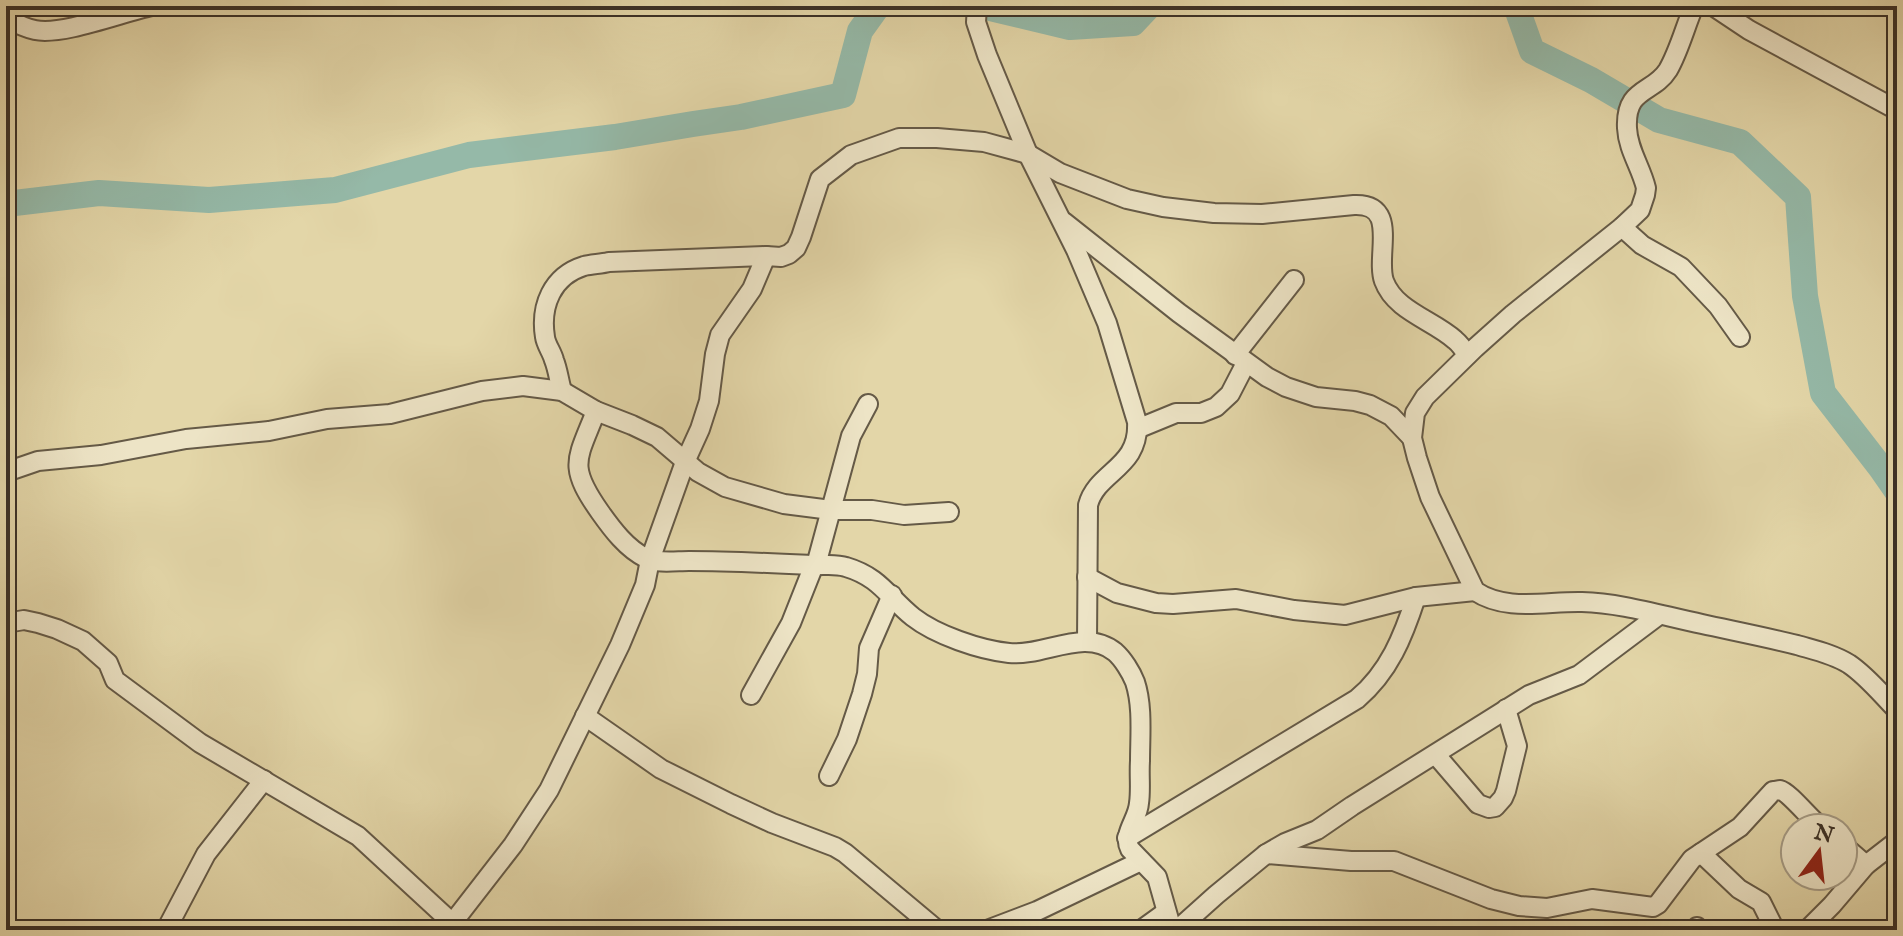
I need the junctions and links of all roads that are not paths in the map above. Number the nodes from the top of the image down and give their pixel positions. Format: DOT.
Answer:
graph roads {
  1 [pos="152,6"];
  2 [pos="977,6"];
  3 [pos="1694,6"];
  4 [pos="1713,6"];
  5 [pos="6,18"];
  6 [pos="1897,110"];
  7 [pos="1028,154"];
  8 [pos="1062,220"];
  9 [pos="1622,227"];
  10 [pos="766,256"];
  11 [pos="1294,280"];
  12 [pos="1740,337"];
  13 [pos="1467,355"];
  14 [pos="1241,359"];
  15 [pos="562,391"];
  16 [pos="1425,397"];
  17 [pos="868,404"];
  18 [pos="596,411"];
  19 [pos="1391,416"];
  20 [pos="1137,429"];
  21 [pos="1412,438"];
  22 [pos="685,462"];
  23 [pos="6,472"];
  24 [pos="831,510"];
  25 [pos="949,512"];
  26 [pos="650,560"];
  27 [pos="815,565"];
  28 [pos="1087,577"];
  29 [pos="1475,591"];
  30 [pos="892,595"];
  31 [pos="1416,597"];
  32 [pos="1659,615"];
  33 [pos="6,623"];
  34 [pos="1087,642"];
  35 [pos="751,695"];
  36 [pos="1506,709"];
  37 [pos="1897,710"];
  38 [pos="585,716"];
  39 [pos="1436,755"];
  40 [pos="829,776"];
  41 [pos="264,780"];
  42 [pos="1804,812"];
  43 [pos="1127,838"];
  44 [pos="1897,841"];
  45 [pos="1701,853"];
  46 [pos="1266,854"];
  47 [pos="1859,859"];
  48 [pos="1141,861"];
  49 [pos="1866,865"];
  50 [pos="1172,924"];
  51 [pos="452,928"];
  52 [pos="166,930"];
  53 [pos="937,930"];
  54 [pos="987,930"];
  55 [pos="1141,930"];
  56 [pos="1775,930"];
  57 [pos="1807,930"];
  1 -- 5 [label="street"];
  2 -- 7 [label="street"];
  3 -- 9 [label="street"];
  4 -- 6 [label="street"];
  7 -- 8 [label="street"];
  7 -- 10 [label="street"];
  7 -- 13 [label="street"];
  8 -- 14 [label="street"];
  8 -- 20 [label="street"];
  9 -- 12 [label="street"];
  9 -- 13 [label="street"];
  10 -- 15 [label="street"];
  10 -- 22 [label="street"];
  11 -- 14 [label="street"];
  13 -- 16 [label="street"];
  14 -- 19 [label="street"];
  14 -- 20 [label="street"];
  15 -- 18 [label="street"];
  15 -- 23 [label="street"];
  16 -- 19 [label="street"];
  16 -- 21 [label="street"];
  17 -- 24 [label="street"];
  18 -- 22 [label="street"];
  18 -- 26 [label="street"];
  19 -- 21 [label="street"];
  20 -- 28 [label="street"];
  21 -- 29 [label="street"];
  22 -- 24 [label="street"];
  22 -- 26 [label="street"];
  24 -- 25 [label="street"];
  24 -- 27 [label="street"];
  26 -- 27 [label="street"];
  26 -- 38 [label="street"];
  27 -- 30 [label="street"];
  27 -- 35 [label="street"];
  28 -- 31 [label="street"];
  28 -- 34 [label="street"];
  29 -- 31 [label="street"];
  29 -- 32 [label="street"];
  30 -- 34 [label="street"];
  30 -- 40 [label="street"];
  31 -- 43 [label="street"];
  32 -- 36 [label="street"];
  32 -- 37 [label="street"];
  33 -- 41 [label="street"];
  34 -- 43 [label="street"];
  36 -- 39 [label="street"];
  36 -- 39 [label="street"];
  38 -- 51 [label="street"];
  38 -- 53 [label="street"];
  39 -- 46 [label="street"];
  41 -- 51 [label="street"];
  41 -- 52 [label="street"];
  42 -- 45 [label="street"];
  43 -- 48 [label="street"];
  44 -- 49 [label="street"];
  45 -- 46 [label="street"];
  45 -- 56 [label="street"];
  46 -- 50 [label="street"];
  47 -- 49 [label="street"];
  48 -- 50 [label="street"];
  48 -- 54 [label="street"];
  49 -- 57 [label="street"];
  50 -- 55 [label="street"];
}
